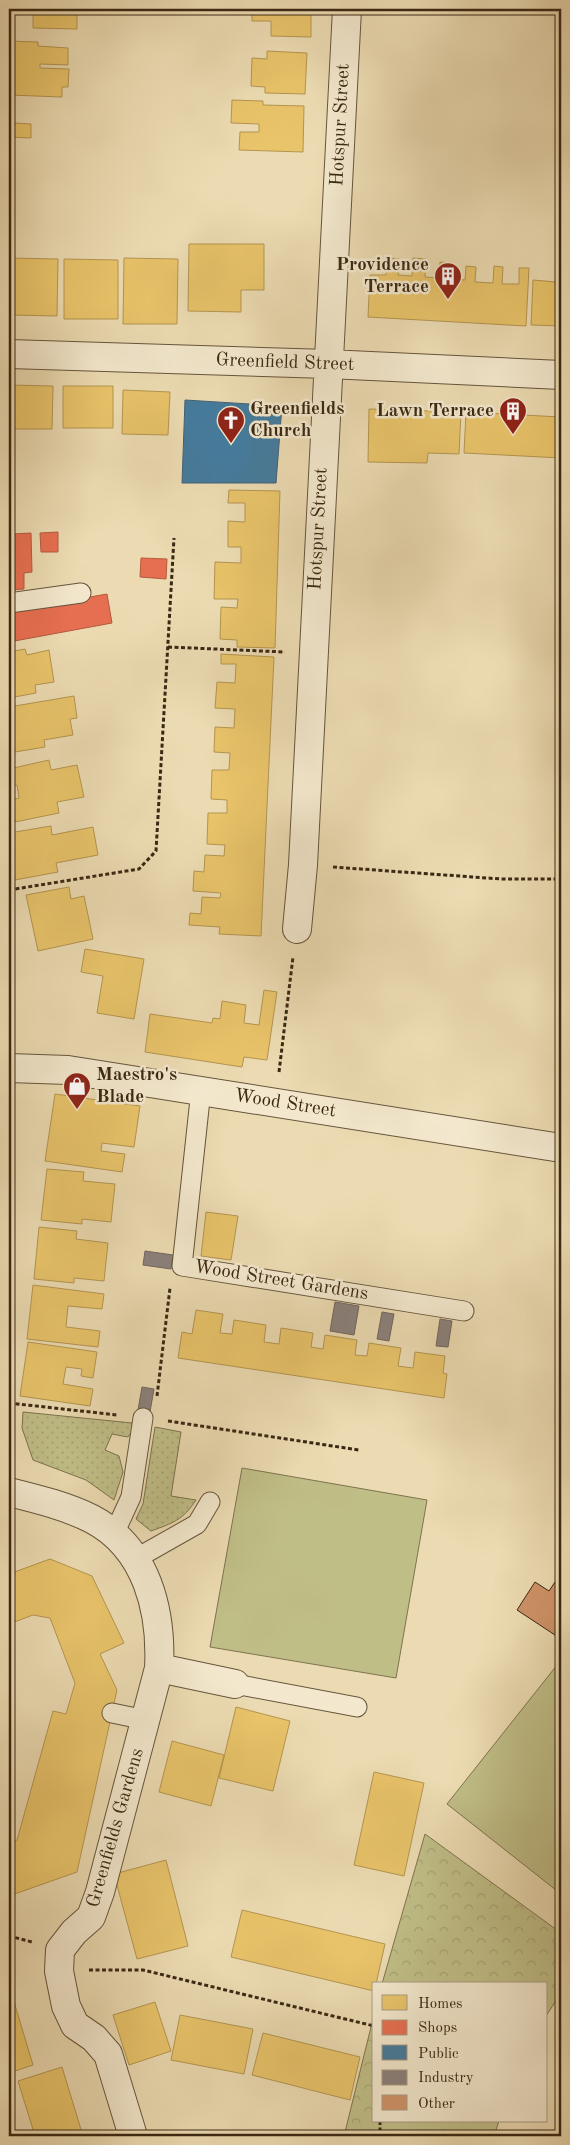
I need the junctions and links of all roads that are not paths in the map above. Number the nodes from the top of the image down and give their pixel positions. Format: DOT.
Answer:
graph roads {
  1 [pos="347,9"];
  2 [pos="9,354"];
  3 [pos="328,364"];
  4 [pos="561,375"];
  5 [pos="81,593"];
  6 [pos="9,603"];
  7 [pos="297,929"];
  8 [pos="9,1068"];
  9 [pos="200,1090"];
  10 [pos="561,1148"];
  11 [pos="464,1310"];
  12 [pos="149,1419"];
  13 [pos="9,1492"];
  14 [pos="210,1502"];
  15 [pos="114,1534"];
  16 [pos="137,1558"];
  17 [pos="159,1668"];
  18 [pos="235,1684"];
  19 [pos="357,1707"];
  20 [pos="112,1713"];
  21 [pos="146,1720"];
  22 [pos="132,2136"];
  1 -- 3 [label="street, Hotspur Street"];
  2 -- 3 [label="street, Greenfield Street"];
  3 -- 4 [label="street, Greenfield Street"];
  3 -- 7 [label="street, Hotspur Street"];
  5 -- 6 [label="lane"];
  8 -- 9 [label="street, Wood Street"];
  9 -- 10 [label="street, Wood Street"];
  9 -- 11 [label="lane, Wood Street Gardens"];
  12 -- 15 [label="lane"];
  13 -- 15 [label="street, Greenfields Gardens"];
  14 -- 16 [label="lane"];
  15 -- 16 [label="street, Greenfields Gardens"];
  16 -- 17 [label="street, Greenfields Gardens"];
  17 -- 18 [label="street"];
  17 -- 21 [label="street, Greenfields Gardens"];
  18 -- 19 [label="lane"];
  20 -- 21 [label="lane"];
  21 -- 22 [label="street, Greenfields Gardens"];
}
